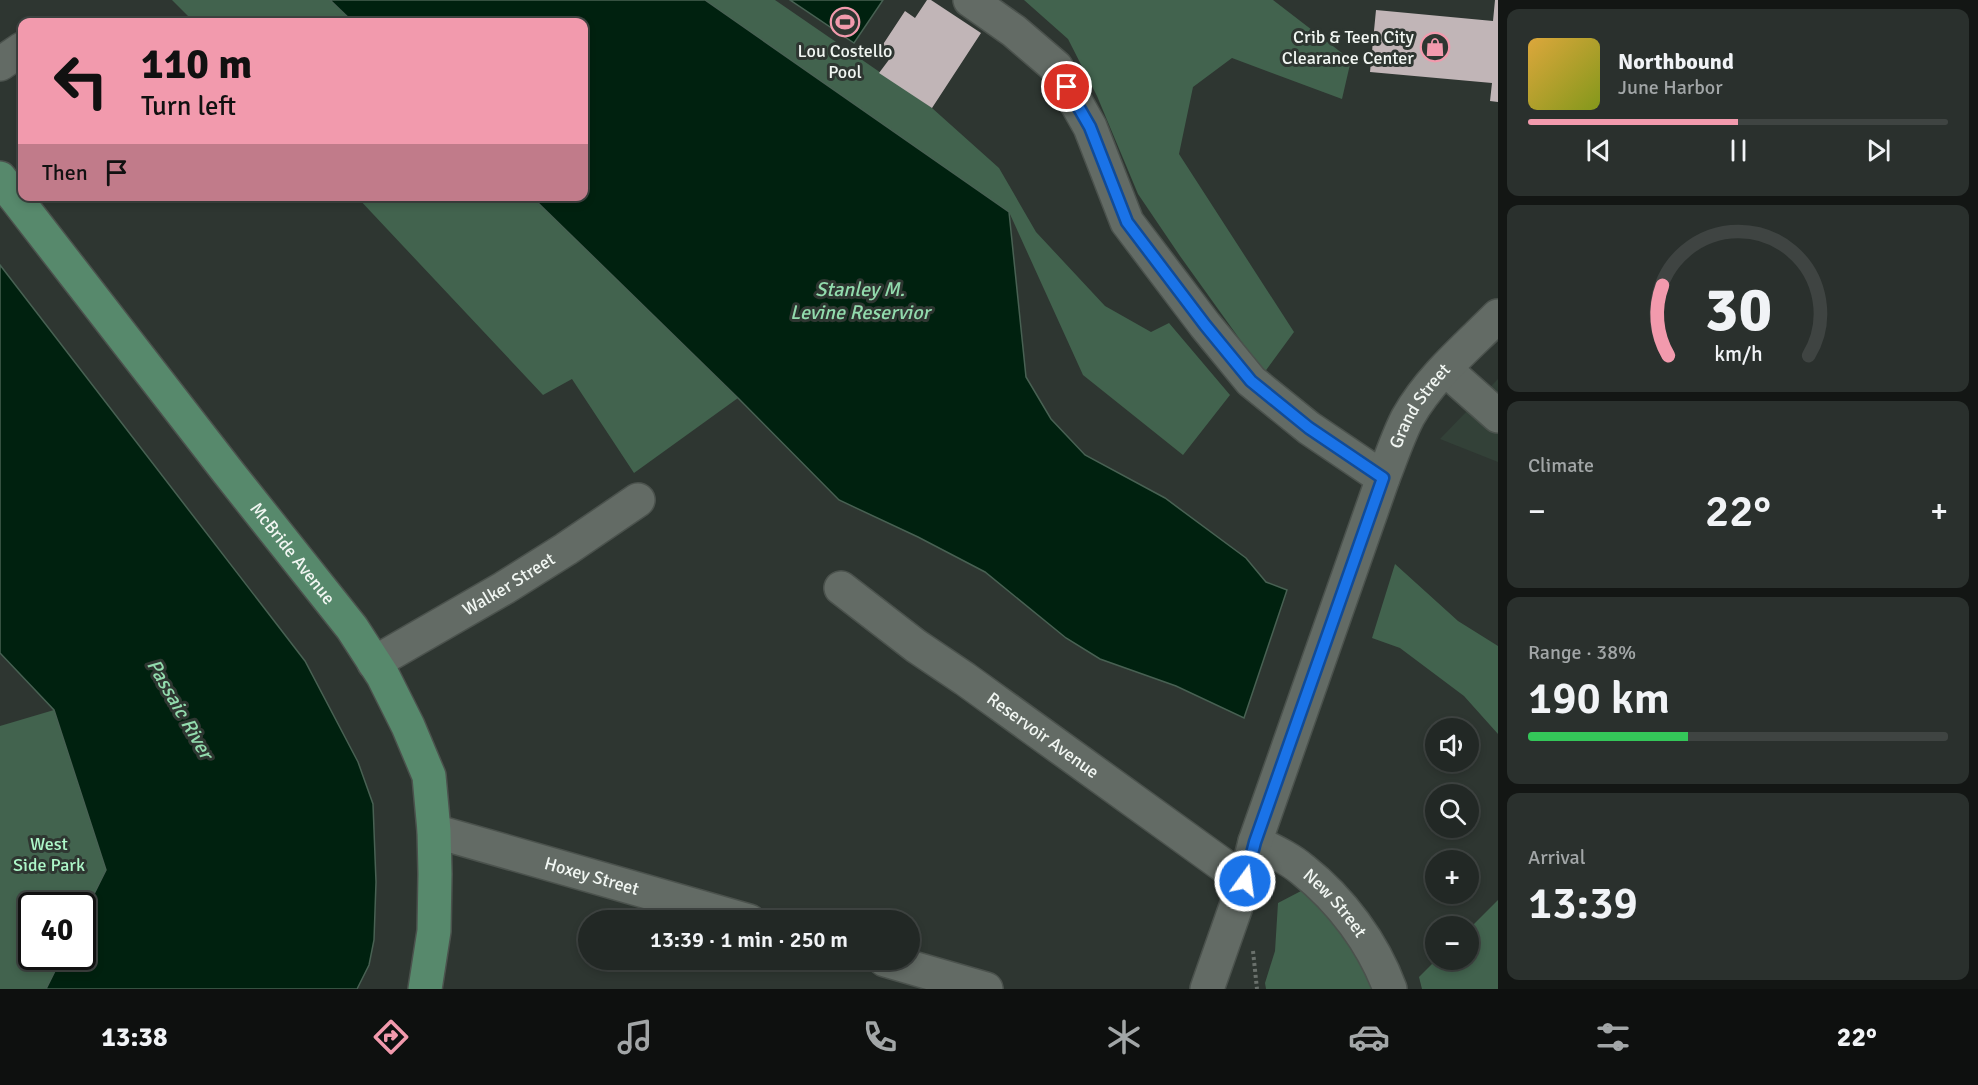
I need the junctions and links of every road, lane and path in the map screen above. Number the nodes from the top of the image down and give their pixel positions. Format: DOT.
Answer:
graph roads {
  1 [pos="970,0"];
  2 [pos="18,53"];
  3 [pos="0,64"];
  4 [pos="26,201"];
  5 [pos="1498,316"];
  6 [pos="1445,369"];
  7 [pos="1498,416"];
  8 [pos="1383,478"];
  9 [pos="638,500"];
  10 [pos="841,588"];
  11 [pos="374,663"];
  12 [pos="434,831"];
  13 [pos="1255,842"];
  14 [pos="1245,881"];
  15 [pos="710,910"];
  16 [pos="920,970"];
  17 [pos="425,989"];
  18 [pos="986,989"];
  19 [pos="1207,989"];
  20 [pos="1390,989"];
  1 -- 8 [label="street"];
  2 -- 3 [label="street"];
  4 -- 11 [label="main road, McBride Avenue"];
  5 -- 6 [label="street, Grand Street"];
  6 -- 7 [label="street"];
  6 -- 8 [label="street, Grand Street"];
  8 -- 13 [label="street, Grand Street"];
  9 -- 11 [label="street, Walker Street"];
  10 -- 14 [label="street, Reservoir Avenue"];
  11 -- 12 [label="main road, McBride Avenue"];
  12 -- 15 [label="street, Hoxey Street"];
  12 -- 17 [label="main road, McBride Avenue"];
  13 -- 14 [label="street, Grand Street"];
  13 -- 20 [label="street, New Street"];
  14 -- 19 [label="street, Grand Street"];
  16 -- 18 [label="street"];
}
